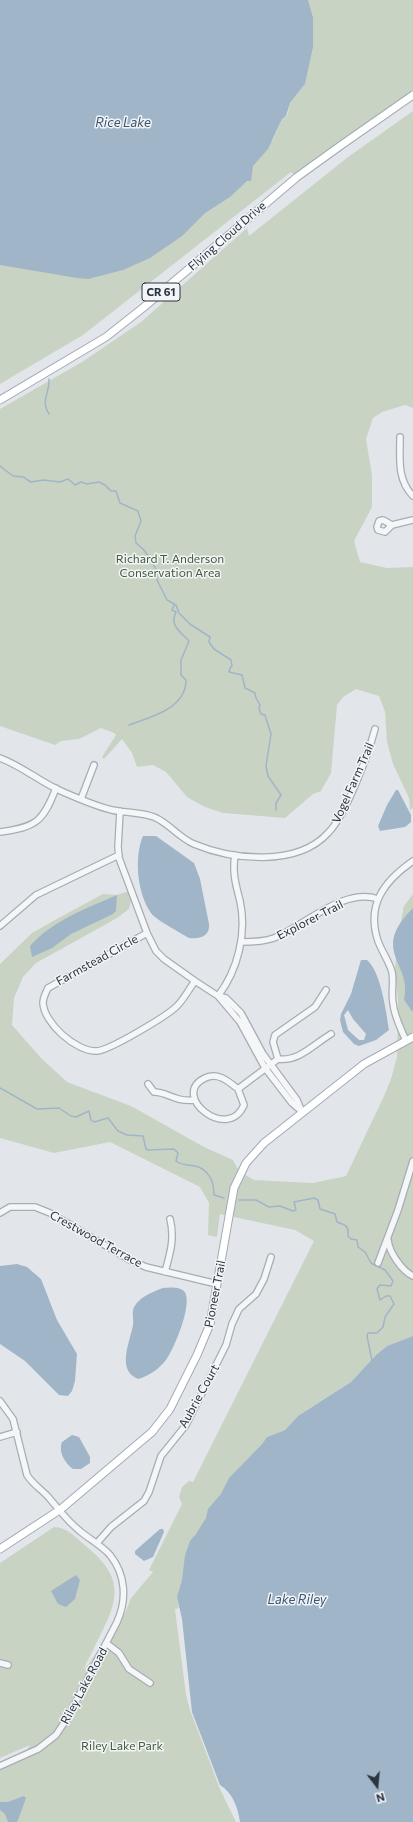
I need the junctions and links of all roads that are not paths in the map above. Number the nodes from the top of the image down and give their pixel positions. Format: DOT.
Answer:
graph roads {
  1 [pos="413,95"];
  2 [pos="0,400"];
  3 [pos="400,437"];
  4 [pos="413,496"];
  5 [pos="413,520"];
  6 [pos="392,525"];
  7 [pos="375,729"];
  8 [pos="0,758"];
  9 [pos="94,765"];
  10 [pos="56,788"];
  11 [pos="81,799"];
  12 [pos="120,811"];
  13 [pos="0,832"];
  14 [pos="119,855"];
  15 [pos="235,855"];
  16 [pos="413,861"];
  17 [pos="378,899"];
  18 [pos="0,926"];
  19 [pos="147,933"];
  20 [pos="241,942"];
  21 [pos="194,981"];
  22 [pos="326,990"];
  23 [pos="218,996"];
  24 [pos="331,1034"];
  25 [pos="410,1039"];
  26 [pos="278,1059"];
  27 [pos="268,1066"];
  28 [pos="148,1084"];
  29 [pos="238,1089"];
  30 [pos="194,1100"];
  31 [pos="302,1112"];
  32 [pos="413,1161"];
  33 [pos="0,1213"];
  34 [pos="170,1219"];
  35 [pos="388,1239"];
  36 [pos="271,1257"];
  37 [pos="378,1263"];
  38 [pos="165,1272"];
  39 [pos="413,1276"];
  40 [pos="218,1284"];
  41 [pos="0,1401"];
  42 [pos="17,1432"];
  43 [pos="0,1437"];
  44 [pos="58,1510"];
  45 [pos="97,1543"];
  46 [pos="0,1549"];
  47 [pos="106,1643"];
  48 [pos="0,1663"];
  49 [pos="8,1665"];
  50 [pos="150,1683"];
  51 [pos="0,1766"];
  1 -- 2 [label="main road, Flying Cloud Drive / CR 61"];
  3 -- 4 [label="street"];
  5 -- 6 [label="street"];
  7 -- 15 [label="street, Vogel Farm Trail"];
  8 -- 10 [label="street, Vogel Farm Trail"];
  9 -- 11 [label="street"];
  10 -- 11 [label="street, Vogel Farm Trail"];
  10 -- 13 [label="street"];
  11 -- 12 [label="street, Vogel Farm Trail"];
  12 -- 14 [label="street"];
  12 -- 15 [label="street, Vogel Farm Trail"];
  14 -- 18 [label="street"];
  14 -- 19 [label="street"];
  15 -- 20 [label="street"];
  16 -- 17 [label="street"];
  17 -- 20 [label="street, Explorer Trail"];
  17 -- 25 [label="street"];
  19 -- 21 [label="street"];
  19 -- 21 [label="street, Farmstead Circle"];
  20 -- 23 [label="street"];
  21 -- 23 [label="street"];
  22 -- 26 [label="street"];
  23 -- 27 [label="street"];
  24 -- 26 [label="street"];
  25 -- 31 [label="main road, Pioneer Trail"];
  26 -- 27 [label="street"];
  27 -- 29 [label="street"];
  27 -- 31 [label="street"];
  28 -- 30 [label="street"];
  29 -- 30 [label="street"];
  29 -- 30 [label="street"];
  31 -- 40 [label="main road, Pioneer Trail"];
  32 -- 35 [label="street"];
  33 -- 38 [label="street, Crestwood Terrace"];
  34 -- 38 [label="street"];
  35 -- 37 [label="street"];
  35 -- 39 [label="street"];
  36 -- 45 [label="street, Aubrie Court"];
  38 -- 40 [label="street, Crestwood Terrace"];
  40 -- 44 [label="main road, Pioneer Trail"];
  41 -- 42 [label="street, Riley Lake Road"];
  42 -- 43 [label="street"];
  42 -- 44 [label="street, Riley Lake Road"];
  44 -- 45 [label="street, Riley Lake Road"];
  44 -- 46 [label="main road, Pioneer Trail"];
  45 -- 47 [label="street, Riley Lake Road"];
  47 -- 50 [label="street, Riley Lake Road"];
  47 -- 51 [label="street, Riley Lake Road"];
  48 -- 49 [label="street"];
}
